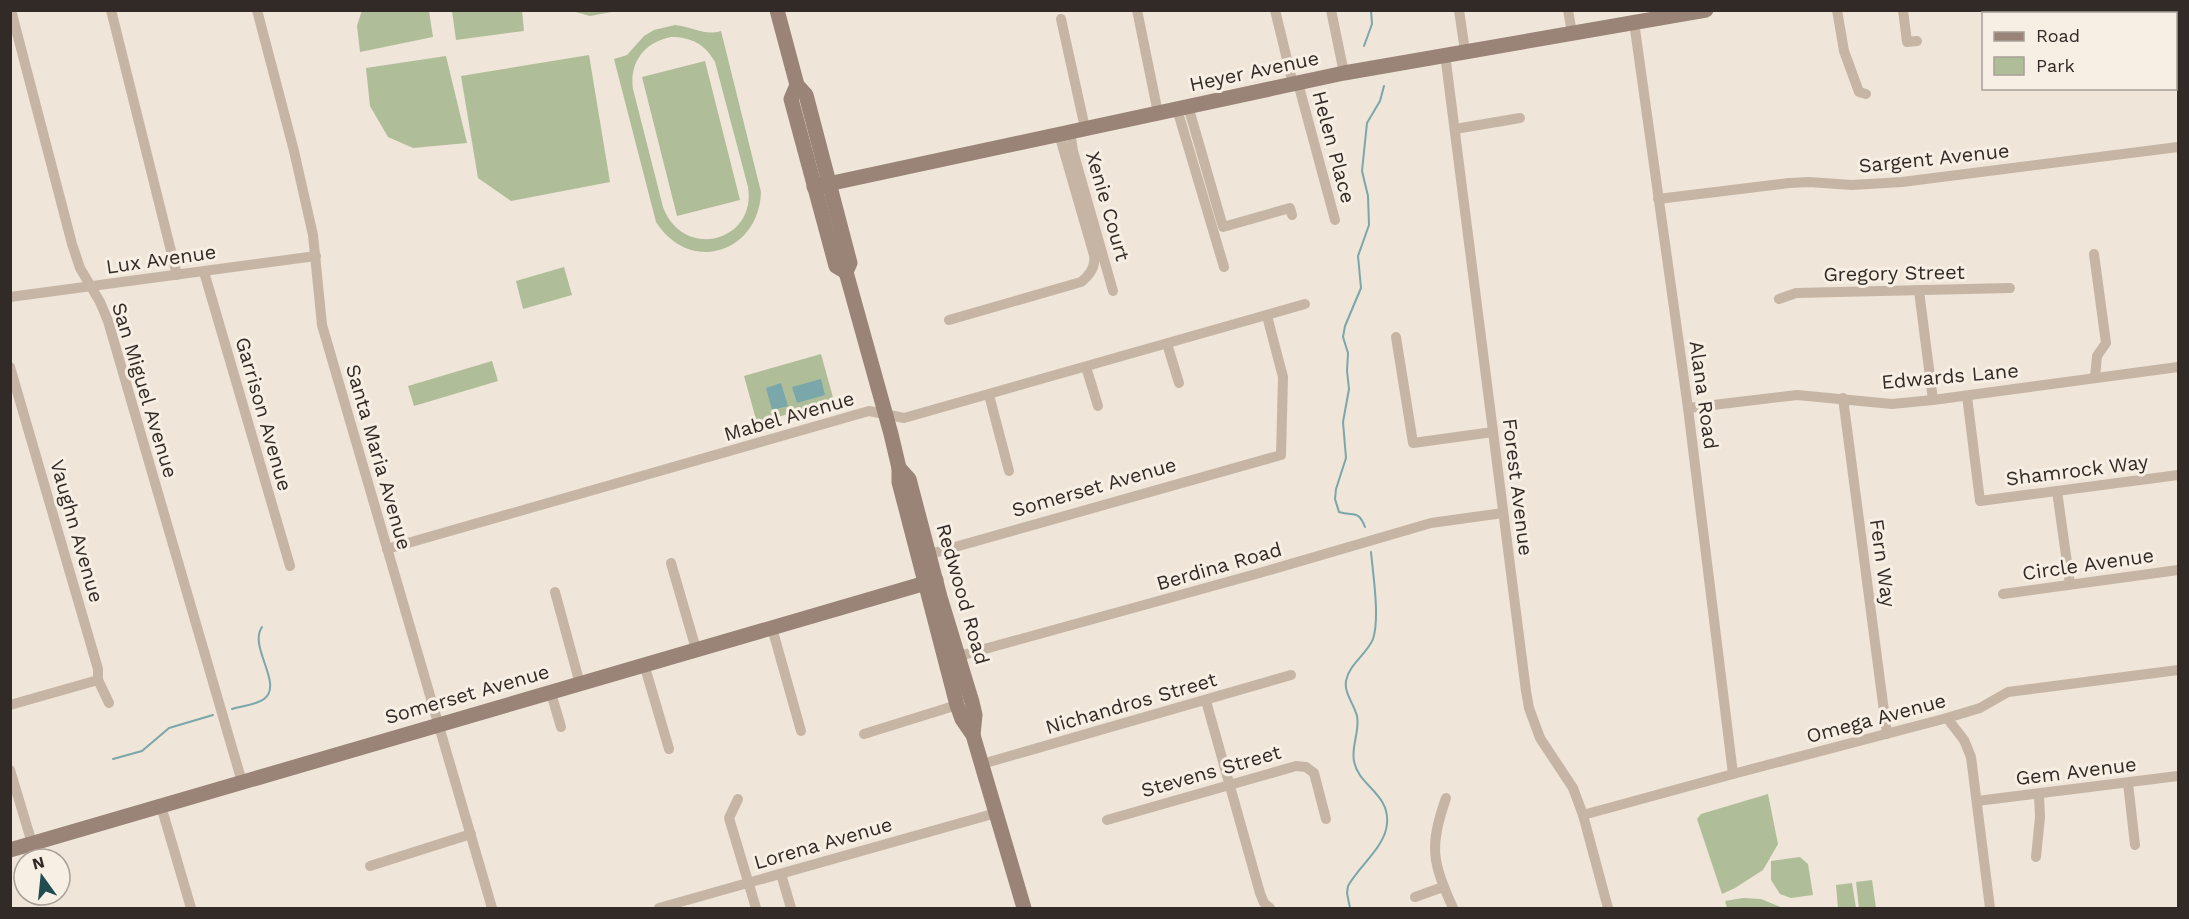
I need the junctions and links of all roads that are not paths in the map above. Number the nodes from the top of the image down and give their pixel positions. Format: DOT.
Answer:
graph roads {
  1 [pos="11,10"];
  2 [pos="111,10"];
  3 [pos="257,10"];
  4 [pos="777,10"];
  5 [pos="1137,10"];
  6 [pos="1275,10"];
  7 [pos="1331,10"];
  8 [pos="1459,10"];
  9 [pos="1568,10"];
  10 [pos="1706,10"];
  11 [pos="1837,10"];
  12 [pos="1903,10"];
  13 [pos="1636,18"];
  14 [pos="1061,19"];
  15 [pos="1572,33"];
  16 [pos="1078,37"];
  17 [pos="1066,41"];
  18 [pos="1917,41"];
  19 [pos="1053,45"];
  20 [pos="1465,51"];
  21 [pos="1444,54"];
  22 [pos="1344,73"];
  23 [pos="1295,83"];
  24 [pos="1866,94"];
  25 [pos="1183,108"];
  26 [pos="1158,113"];
  27 [pos="1520,118"];
  28 [pos="1455,129"];
  29 [pos="1071,131"];
  30 [pos="2178,147"];
  31 [pos="821,185"];
  32 [pos="1658,199"];
  33 [pos="1292,215"];
  34 [pos="1335,220"];
  35 [pos="2094,254"];
  36 [pos="316,256"];
  37 [pos="1224,267"];
  38 [pos="204,272"];
  39 [pos="177,275"];
  40 [pos="1123,276"];
  41 [pos="90,286"];
  42 [pos="2010,288"];
  43 [pos="1919,291"];
  44 [pos="10,297"];
  45 [pos="1779,299"];
  46 [pos="1305,304"];
  47 [pos="1267,316"];
  48 [pos="950,320"];
  49 [pos="1396,337"];
  50 [pos="1167,344"];
  51 [pos="10,367"];
  52 [pos="1086,367"];
  53 [pos="2178,367"];
  54 [pos="2095,378"];
  55 [pos="1179,383"];
  56 [pos="989,394"];
  57 [pos="1967,396"];
  58 [pos="1843,398"];
  59 [pos="1933,400"];
  60 [pos="1098,406"];
  61 [pos="1688,408"];
  62 [pos="886,414"];
  63 [pos="1493,432"];
  64 [pos="1008,471"];
  65 [pos="2178,476"];
  66 [pos="2057,491"];
  67 [pos="1503,513"];
  68 [pos="387,549"];
  69 [pos="924,556"];
  70 [pos="671,563"];
  71 [pos="290,566"];
  72 [pos="2178,570"];
  73 [pos="930,582"];
  74 [pos="2070,584"];
  75 [pos="555,591"];
  76 [pos="2003,594"];
  77 [pos="772,628"];
  78 [pos="696,649"];
  79 [pos="952,658"];
  80 [pos="644,664"];
  81 [pos="2178,670"];
  82 [pos="1291,675"];
  83 [pos="98,680"];
  84 [pos="580,684"];
  85 [pos="551,693"];
  86 [pos="1206,701"];
  87 [pos="109,704"];
  88 [pos="10,705"];
  89 [pos="957,705"];
  90 [pos="1947,718"];
  91 [pos="438,724"];
  92 [pos="561,727"];
  93 [pos="801,731"];
  94 [pos="864,734"];
  95 [pos="1887,734"];
  96 [pos="973,735"];
  97 [pos="669,749"];
  98 [pos="982,764"];
  99 [pos="10,770"];
  100 [pos="1733,774"];
  101 [pos="2178,776"];
  102 [pos="242,782"];
  103 [pos="2128,783"];
  104 [pos="1229,785"];
  105 [pos="2039,795"];
  106 [pos="1446,798"];
  107 [pos="738,799"];
  108 [pos="1977,801"];
  109 [pos="161,806"];
  110 [pos="996,813"];
  111 [pos="1583,815"];
  112 [pos="1326,819"];
  113 [pos="1107,820"];
  114 [pos="471,834"];
  115 [pos="33,843"];
  116 [pos="2135,845"];
  117 [pos="10,850"];
  118 [pos="2036,857"];
  119 [pos="370,866"];
  120 [pos="781,874"];
  121 [pos="748,884"];
  122 [pos="1443,887"];
  123 [pos="1415,897"];
  124 [pos="191,909"];
  125 [pos="492,909"];
  126 [pos="659,909"];
  127 [pos="756,909"];
  128 [pos="791,909"];
  129 [pos="1024,909"];
  130 [pos="1270,909"];
  131 [pos="1453,909"];
  132 [pos="1608,909"];
  133 [pos="1990,909"];
  1 -- 41 [label="street, San Miguel Avenue"];
  2 -- 39 [label="street"];
  3 -- 36 [label="street, Santa Maria Avenue"];
  4 -- 31 [label="street, Redwood Road"];
  5 -- 26 [label="street"];
  6 -- 23 [label="street, Helen Place"];
  7 -- 22 [label="street"];
  8 -- 20 [label="street"];
  9 -- 15 [label="street"];
  10 -- 13 [label="street, Heyer Avenue"];
  11 -- 24 [label="street"];
  12 -- 18 [label="street"];
  13 -- 15 [label="street, Heyer Avenue"];
  13 -- 32 [label="street, Alana Road"];
  14 -- 17 [label="street"];
  15 -- 20 [label="street, Heyer Avenue"];
  16 -- 17 [label="street"];
  17 -- 19 [label="street"];
  17 -- 29 [label="street"];
  20 -- 21 [label="street, Heyer Avenue"];
  21 -- 22 [label="street, Heyer Avenue"];
  21 -- 28 [label="street, Forest Avenue"];
  22 -- 23 [label="street, Heyer Avenue"];
  23 -- 25 [label="street, Heyer Avenue"];
  23 -- 34 [label="street, Helen Place"];
  25 -- 26 [label="street, Heyer Avenue"];
  25 -- 33 [label="street"];
  25 -- 37 [label="street"];
  26 -- 29 [label="street, Heyer Avenue"];
  27 -- 28 [label="street"];
  28 -- 63 [label="street, Forest Avenue"];
  29 -- 31 [label="street, Heyer Avenue"];
  29 -- 40 [label="street, Xenie Court"];
  29 -- 48 [label="street"];
  30 -- 32 [label="street, Sargent Avenue"];
  31 -- 62 [label="street, Redwood Road"];
  32 -- 61 [label="street, Alana Road"];
  35 -- 54 [label="street"];
  36 -- 38 [label="street, Lux Avenue"];
  36 -- 68 [label="street, Santa Maria Avenue"];
  38 -- 39 [label="street, Lux Avenue"];
  38 -- 71 [label="street, Garrison Avenue"];
  39 -- 41 [label="street, Lux Avenue"];
  41 -- 44 [label="street, Lux Avenue"];
  41 -- 102 [label="street, San Miguel Avenue"];
  42 -- 43 [label="street, Gregory Street"];
  43 -- 45 [label="street, Gregory Street"];
  43 -- 59 [label="street"];
  46 -- 47 [label="street, Mabel Avenue"];
  47 -- 50 [label="street, Mabel Avenue"];
  47 -- 69 [label="street, Somerset Avenue"];
  49 -- 63 [label="street"];
  50 -- 52 [label="street, Mabel Avenue"];
  50 -- 55 [label="street"];
  51 -- 83 [label="street, Vaughn Avenue"];
  52 -- 56 [label="street, Mabel Avenue"];
  52 -- 60 [label="street"];
  53 -- 54 [label="street, Edwards Lane"];
  54 -- 57 [label="street, Edwards Lane"];
  56 -- 62 [label="street, Mabel Avenue"];
  56 -- 64 [label="street"];
  57 -- 59 [label="street, Edwards Lane"];
  57 -- 66 [label="street, Shamrock Way"];
  58 -- 59 [label="street, Edwards Lane"];
  58 -- 61 [label="street, Edwards Lane"];
  58 -- 95 [label="street, Fern Way"];
  61 -- 100 [label="street, Alana Road"];
  62 -- 68 [label="street, Mabel Avenue"];
  62 -- 69 [label="street, Redwood Road"];
  63 -- 67 [label="street, Forest Avenue"];
  65 -- 66 [label="street, Shamrock Way"];
  66 -- 74 [label="street"];
  67 -- 79 [label="street, Berdina Road"];
  67 -- 111 [label="street, Forest Avenue"];
  68 -- 91 [label="street, Santa Maria Avenue"];
  69 -- 73 [label="street, Redwood Road"];
  70 -- 78 [label="street"];
  72 -- 74 [label="street, Circle Avenue"];
  73 -- 77 [label="street, Somerset Avenue"];
  73 -- 79 [label="street, Redwood Road"];
  74 -- 76 [label="street, Circle Avenue"];
  75 -- 84 [label="street"];
  77 -- 78 [label="street, Somerset Avenue"];
  77 -- 93 [label="street"];
  78 -- 80 [label="street, Somerset Avenue"];
  79 -- 89 [label="street, Redwood Road"];
  79 -- 96 [label="street, Redwood Road"];
  80 -- 84 [label="street, Somerset Avenue"];
  80 -- 97 [label="street"];
  81 -- 90 [label="street, Omega Avenue"];
  82 -- 86 [label="street, Nichandros Street"];
  83 -- 87 [label="street, Vaughn Avenue"];
  83 -- 88 [label="street"];
  84 -- 85 [label="street, Somerset Avenue"];
  85 -- 91 [label="street, Somerset Avenue"];
  85 -- 92 [label="street"];
  86 -- 98 [label="street, Nichandros Street"];
  86 -- 104 [label="street"];
  89 -- 94 [label="street"];
  89 -- 96 [label="street, Redwood Road"];
  90 -- 95 [label="street, Omega Avenue"];
  90 -- 108 [label="street"];
  91 -- 102 [label="street, Somerset Avenue"];
  91 -- 114 [label="street, Santa Maria Avenue"];
  95 -- 100 [label="street, Omega Avenue"];
  96 -- 98 [label="street, Redwood Road"];
  98 -- 110 [label="street, Redwood Road"];
  99 -- 115 [label="street"];
  100 -- 111 [label="street, Omega Avenue"];
  101 -- 103 [label="street, Gem Avenue"];
  102 -- 109 [label="street, Somerset Avenue"];
  103 -- 105 [label="street, Gem Avenue"];
  103 -- 116 [label="street"];
  104 -- 112 [label="street, Stevens Street"];
  104 -- 113 [label="street, Stevens Street"];
  104 -- 130 [label="street"];
  105 -- 108 [label="street, Gem Avenue"];
  105 -- 118 [label="street"];
  106 -- 122 [label="street"];
  107 -- 121 [label="street"];
  108 -- 133 [label="street"];
  109 -- 115 [label="street, Somerset Avenue"];
  109 -- 124 [label="street"];
  110 -- 120 [label="street, Lorena Avenue"];
  110 -- 129 [label="street, Redwood Road"];
  111 -- 132 [label="street, Forest Avenue"];
  114 -- 119 [label="street"];
  114 -- 125 [label="street, Santa Maria Avenue"];
  115 -- 117 [label="street, Somerset Avenue"];
  120 -- 121 [label="street, Lorena Avenue"];
  120 -- 128 [label="street"];
  121 -- 126 [label="street, Lorena Avenue"];
  121 -- 127 [label="street"];
  122 -- 123 [label="street"];
  122 -- 131 [label="street"];
}
